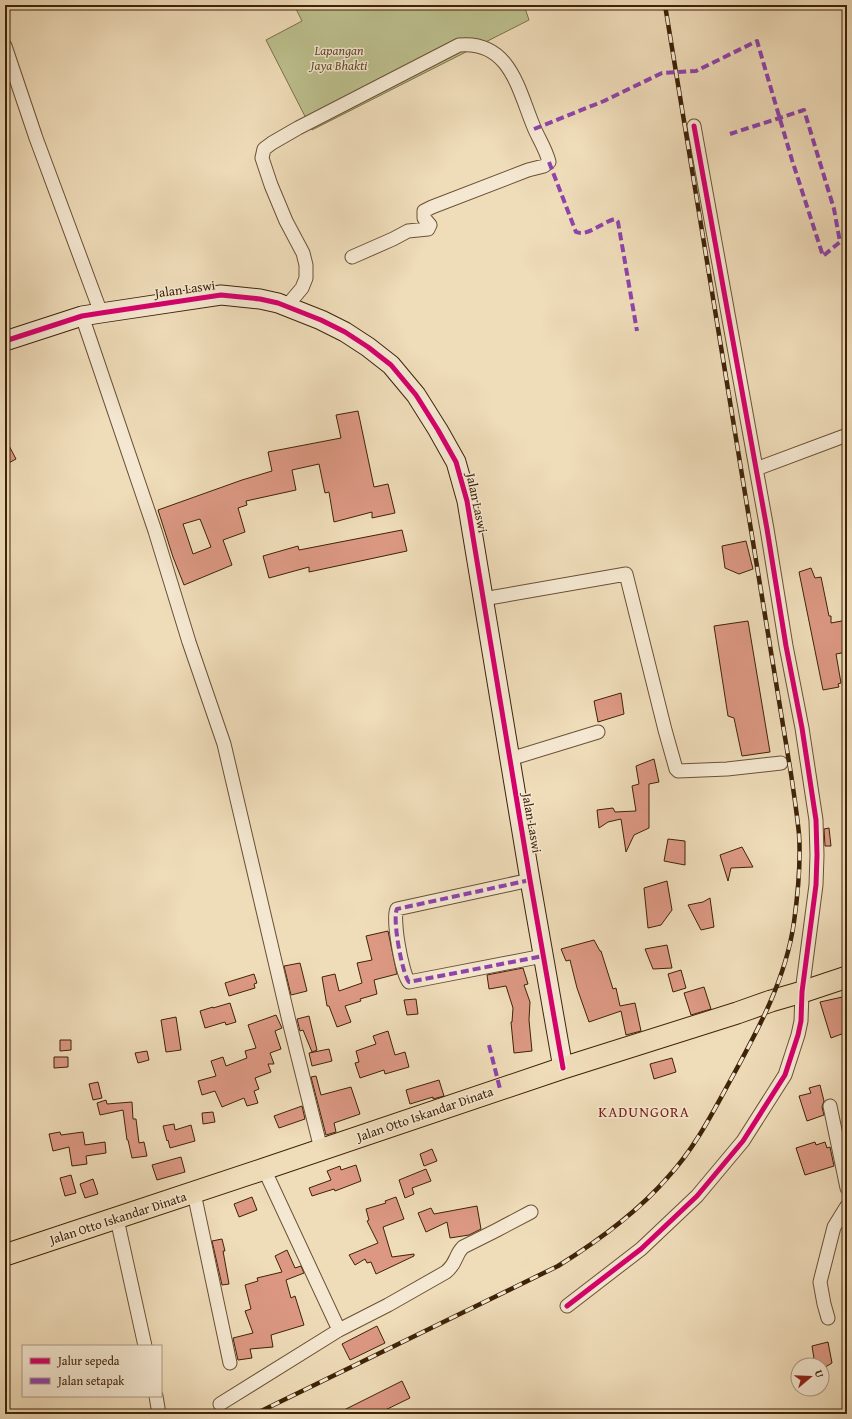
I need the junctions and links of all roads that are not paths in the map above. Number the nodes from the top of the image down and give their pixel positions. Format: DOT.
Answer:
graph roads {
  1 [pos="5,46"];
  2 [pos="694,126"];
  3 [pos="352,257"];
  4 [pos="286,307"];
  5 [pos="101,313"];
  6 [pos="82,316"];
  7 [pos="5,341"];
  8 [pos="847,434"];
  9 [pos="756,469"];
  10 [pos="483,599"];
  11 [pos="598,732"];
  12 [pos="510,759"];
  13 [pos="781,763"];
  14 [pos="530,880"];
  15 [pos="543,956"];
  16 [pos="847,977"];
  17 [pos="802,992"];
  18 [pos="563,1068"];
  19 [pos="830,1106"];
  20 [pos="321,1150"];
  21 [pos="845,1165"];
  22 [pos="264,1169"];
  23 [pos="847,1188"];
  24 [pos="194,1193"];
  25 [pos="847,1206"];
  26 [pos="531,1212"];
  27 [pos="117,1219"];
  28 [pos="5,1255"];
  29 [pos="567,1306"];
  30 [pos="828,1318"];
  31 [pos="339,1330"];
  32 [pos="145,1345"];
  33 [pos="230,1363"];
  34 [pos="156,1397"];
  35 [pos="220,1404"];
  36 [pos="160,1414"];
  1 -- 5 [label="street"];
  2 -- 9 [label="street"];
  3 -- 4 [label="street"];
  4 -- 5 [label="street, Jalan Laswi"];
  4 -- 10 [label="street, Jalan Laswi"];
  5 -- 6 [label="street, Jalan Laswi"];
  6 -- 7 [label="street, Jalan Laswi"];
  6 -- 20 [label="street"];
  8 -- 9 [label="street"];
  9 -- 17 [label="street"];
  10 -- 12 [label="street, Jalan Laswi"];
  10 -- 13 [label="street"];
  11 -- 12 [label="street"];
  12 -- 14 [label="street, Jalan Laswi"];
  14 -- 15 [label="street, Jalan Laswi"];
  14 -- 15 [label="street"];
  15 -- 18 [label="street, Jalan Laswi"];
  16 -- 17 [label="main road, Jalan Otto Iskandar Dinata"];
  17 -- 18 [label="main road, Jalan Otto Iskandar Dinata"];
  17 -- 29 [label="street"];
  18 -- 20 [label="main road, Jalan Otto Iskandar Dinata"];
  19 -- 21 [label="street"];
  20 -- 22 [label="main road, Jalan Otto Iskandar Dinata"];
  21 -- 23 [label="street"];
  22 -- 24 [label="main road, Jalan Otto Iskandar Dinata"];
  22 -- 31 [label="street"];
  24 -- 27 [label="main road, Jalan Otto Iskandar Dinata"];
  24 -- 33 [label="street"];
  25 -- 30 [label="street"];
  26 -- 31 [label="street"];
  27 -- 28 [label="main road, Jalan Otto Iskandar Dinata"];
  27 -- 32 [label="street"];
  31 -- 35 [label="street"];
  34 -- 36 [label="street"];
}
